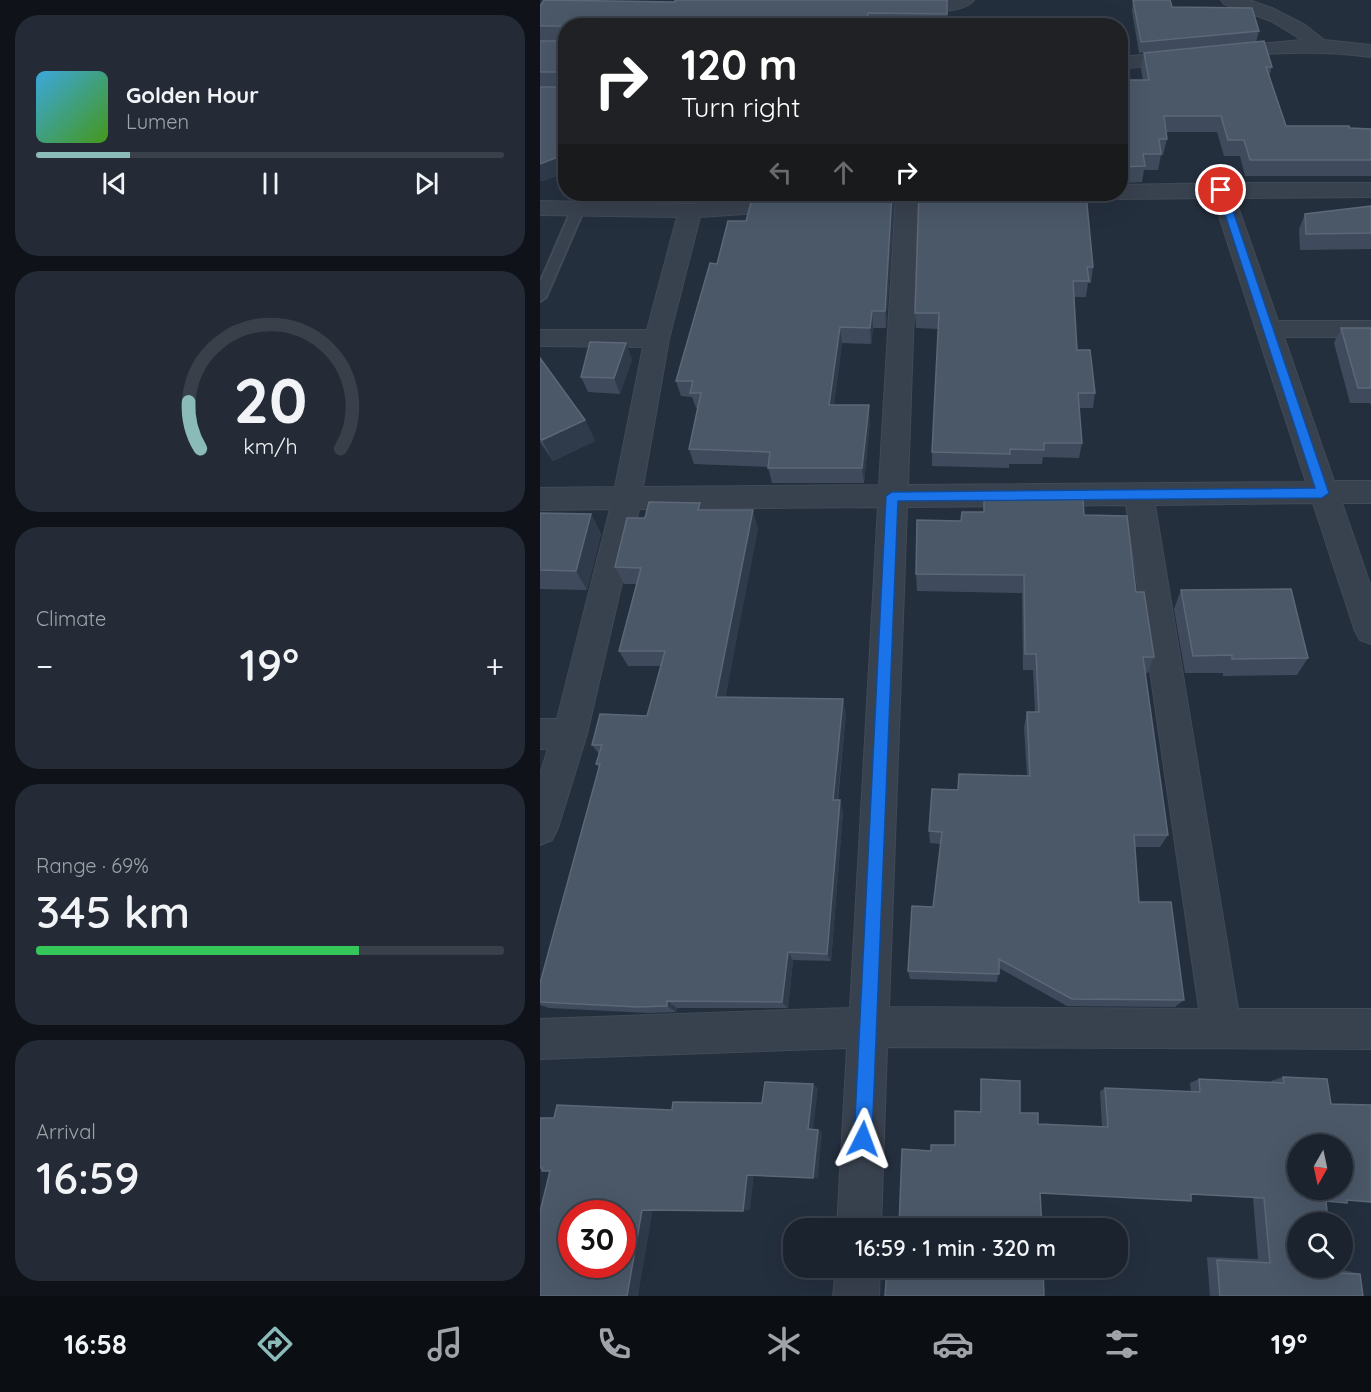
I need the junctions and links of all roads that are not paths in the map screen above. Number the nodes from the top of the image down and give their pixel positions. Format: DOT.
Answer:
graph roads {
  1 [pos="965,0"];
  2 [pos="1230,0"];
  3 [pos="883,5"];
  4 [pos="1318,45"];
  5 [pos="1371,51"];
  6 [pos="1128,62"];
  7 [pos="1221,190"];
  8 [pos="1371,190"];
  9 [pos="1128,192"];
  10 [pos="907,201"];
  11 [pos="816,203"];
  12 [pos="540,208"];
  13 [pos="578,209"];
  14 [pos="690,212"];
  15 [pos="540,297"];
  16 [pos="1268,329"];
  17 [pos="1371,329"];
  18 [pos="540,338"];
  19 [pos="657,339"];
  20 [pos="1371,492"];
  21 [pos="1322,493"];
  22 [pos="1139,494"];
  23 [pos="892,496"];
  24 [pos="540,500"];
  25 [pos="627,500"];
  26 [pos="1371,630"];
  27 [pos="555,734"];
  28 [pos="540,828"];
  29 [pos="868,1027"];
  30 [pos="1371,1029"];
  31 [pos="1222,1030"];
  32 [pos="540,1039"];
  33 [pos="859,1218"];
  34 [pos="857,1278"];
  35 [pos="856,1296"];
  1 -- 3 [label="street"];
  2 -- 4 [label="street"];
  4 -- 5 [label="street"];
  4 -- 6 [label="street"];
  7 -- 8 [label="street"];
  7 -- 9 [label="street"];
  7 -- 16 [label="street"];
  10 -- 23 [label="street"];
  11 -- 14 [label="street"];
  12 -- 13 [label="street"];
  13 -- 14 [label="street"];
  13 -- 15 [label="lane"];
  14 -- 19 [label="street"];
  16 -- 17 [label="street"];
  16 -- 21 [label="street"];
  18 -- 19 [label="street"];
  19 -- 25 [label="street"];
  20 -- 21 [label="street"];
  21 -- 22 [label="street"];
  21 -- 26 [label="street"];
  22 -- 23 [label="street"];
  22 -- 31 [label="street"];
  23 -- 25 [label="street"];
  23 -- 29 [label="street"];
  24 -- 25 [label="street"];
  25 -- 27 [label="street"];
  27 -- 28 [label="street"];
  29 -- 31 [label="street"];
  29 -- 32 [label="street"];
  29 -- 33 [label="street"];
  30 -- 31 [label="street"];
  34 -- 35 [label="street"];
}
